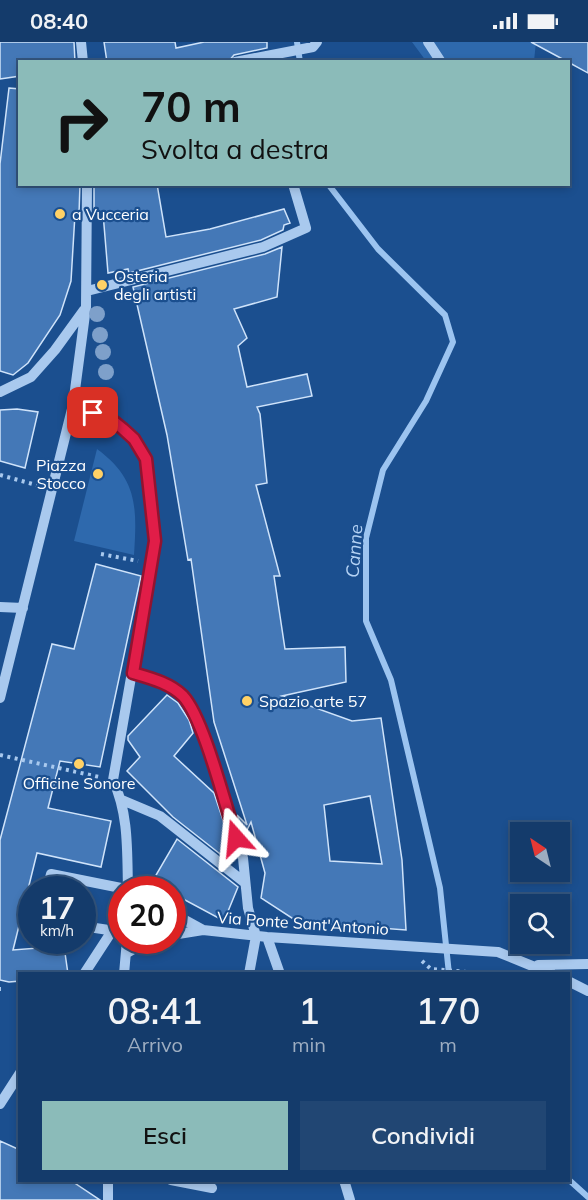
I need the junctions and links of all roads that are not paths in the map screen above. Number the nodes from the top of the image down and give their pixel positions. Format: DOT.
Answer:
graph roads {
  1 [pos="81,42"];
  2 [pos="429,42"];
  3 [pos="314,45"];
  4 [pos="279,55"];
  5 [pos="83,60"];
  6 [pos="248,60"];
  7 [pos="440,60"];
  8 [pos="87,186"];
  9 [pos="294,186"];
  10 [pos="87,291"];
  11 [pos="86,307"];
  12 [pos="0,392"];
  13 [pos="73,405"];
  14 [pos="0,608"];
  15 [pos="22,608"];
  16 [pos="133,673"];
  17 [pos="0,698"];
  18 [pos="122,800"];
  19 [pos="128,876"];
  20 [pos="244,882"];
  21 [pos="186,921"];
  22 [pos="203,930"];
  23 [pos="186,932"];
  24 [pos="261,937"];
  25 [pos="108,943"];
  26 [pos="127,954"];
  27 [pos="588,964"];
  28 [pos="535,965"];
  29 [pos="86,972"];
  30 [pos="124,972"];
  31 [pos="250,972"];
  32 [pos="279,972"];
  33 [pos="548,972"];
  34 [pos="570,982"];
  35 [pos="588,991"];
  36 [pos="18,1076"];
  37 [pos="0,1104"];
  38 [pos="108,1182"];
  39 [pos="192,1182"];
  40 [pos="345,1182"];
  41 [pos="213,1184"];
  42 [pos="108,1200"];
  43 [pos="212,1200"];
  44 [pos="350,1200"];
  1 -- 5 [label="street"];
  2 -- 7 [label="street"];
  3 -- 4 [label="street"];
  4 -- 6 [label="street"];
  8 -- 10 [label="street"];
  9 -- 10 [label="street"];
  10 -- 11 [label="street"];
  11 -- 12 [label="street"];
  11 -- 13 [label="street"];
  13 -- 15 [label="street"];
  13 -- 16 [label="street"];
  14 -- 15 [label="street"];
  15 -- 17 [label="street"];
  16 -- 18 [label="street"];
  16 -- 20 [label="street"];
  18 -- 19 [label="street"];
  18 -- 20 [label="street"];
  20 -- 24 [label="street"];
  21 -- 22 [label="street"];
  22 -- 23 [label="street"];
  22 -- 24 [label="street, Via Ponte Sant'Antonio"];
  24 -- 28 [label="street, Via Ponte Sant'Antonio"];
  24 -- 31 [label="street"];
  24 -- 32 [label="street"];
  25 -- 29 [label="street"];
  26 -- 30 [label="street"];
  27 -- 28 [label="street"];
  28 -- 33 [label="street"];
  34 -- 35 [label="street"];
  36 -- 37 [label="street"];
  38 -- 42 [label="street"];
  39 -- 41 [label="street"];
  40 -- 44 [label="street"];
  41 -- 43 [label="street"];
}
